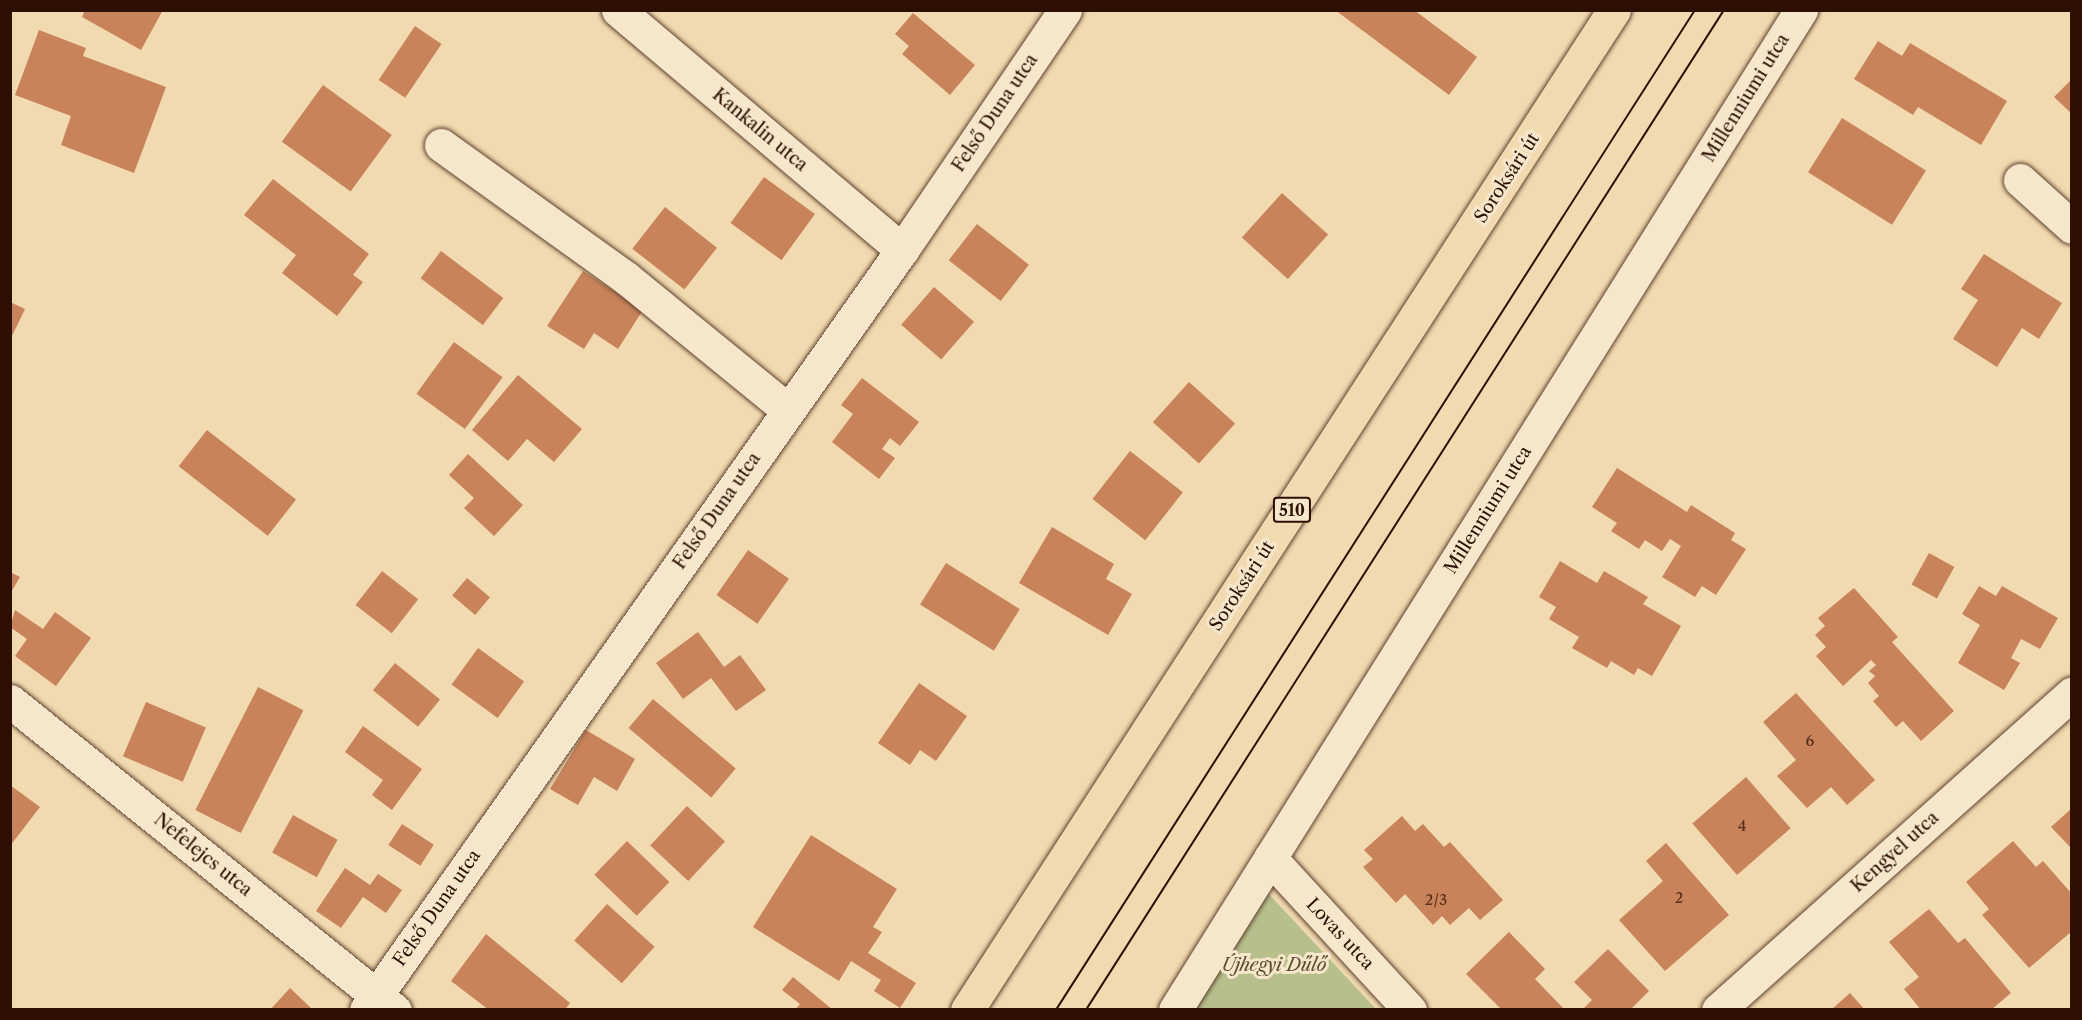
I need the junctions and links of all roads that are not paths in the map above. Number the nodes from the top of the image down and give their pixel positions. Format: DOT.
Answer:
graph roads {
  1 [pos="618,10"];
  2 [pos="1065,10"];
  3 [pos="1614,10"];
  4 [pos="1801,10"];
  5 [pos="441,145"];
  6 [pos="2020,180"];
  7 [pos="2072,227"];
  8 [pos="902,250"];
  9 [pos="788,410"];
  10 [pos="2072,694"];
  11 [pos="10,701"];
  12 [pos="1270,858"];
  13 [pos="379,1004"];
  14 [pos="968,1010"];
  15 [pos="1175,1010"];
  16 [pos="1410,1010"];
  17 [pos="1718,1010"];
  1 -- 8 [label="street, Kankalin utca"];
  2 -- 8 [label="street, Felső Duna utca"];
  3 -- 14 [label="main road, Soroksári út / 510"];
  4 -- 12 [label="street, Millenniumi utca"];
  5 -- 9 [label="street"];
  6 -- 7 [label="street"];
  8 -- 9 [label="street, Felső Duna utca"];
  9 -- 13 [label="street, Felső Duna utca"];
  10 -- 17 [label="street, Kengyel utca"];
  11 -- 13 [label="street, Nefelejcs utca"];
  12 -- 15 [label="street, Millenniumi utca"];
  12 -- 16 [label="street, Lovas utca"];
}
